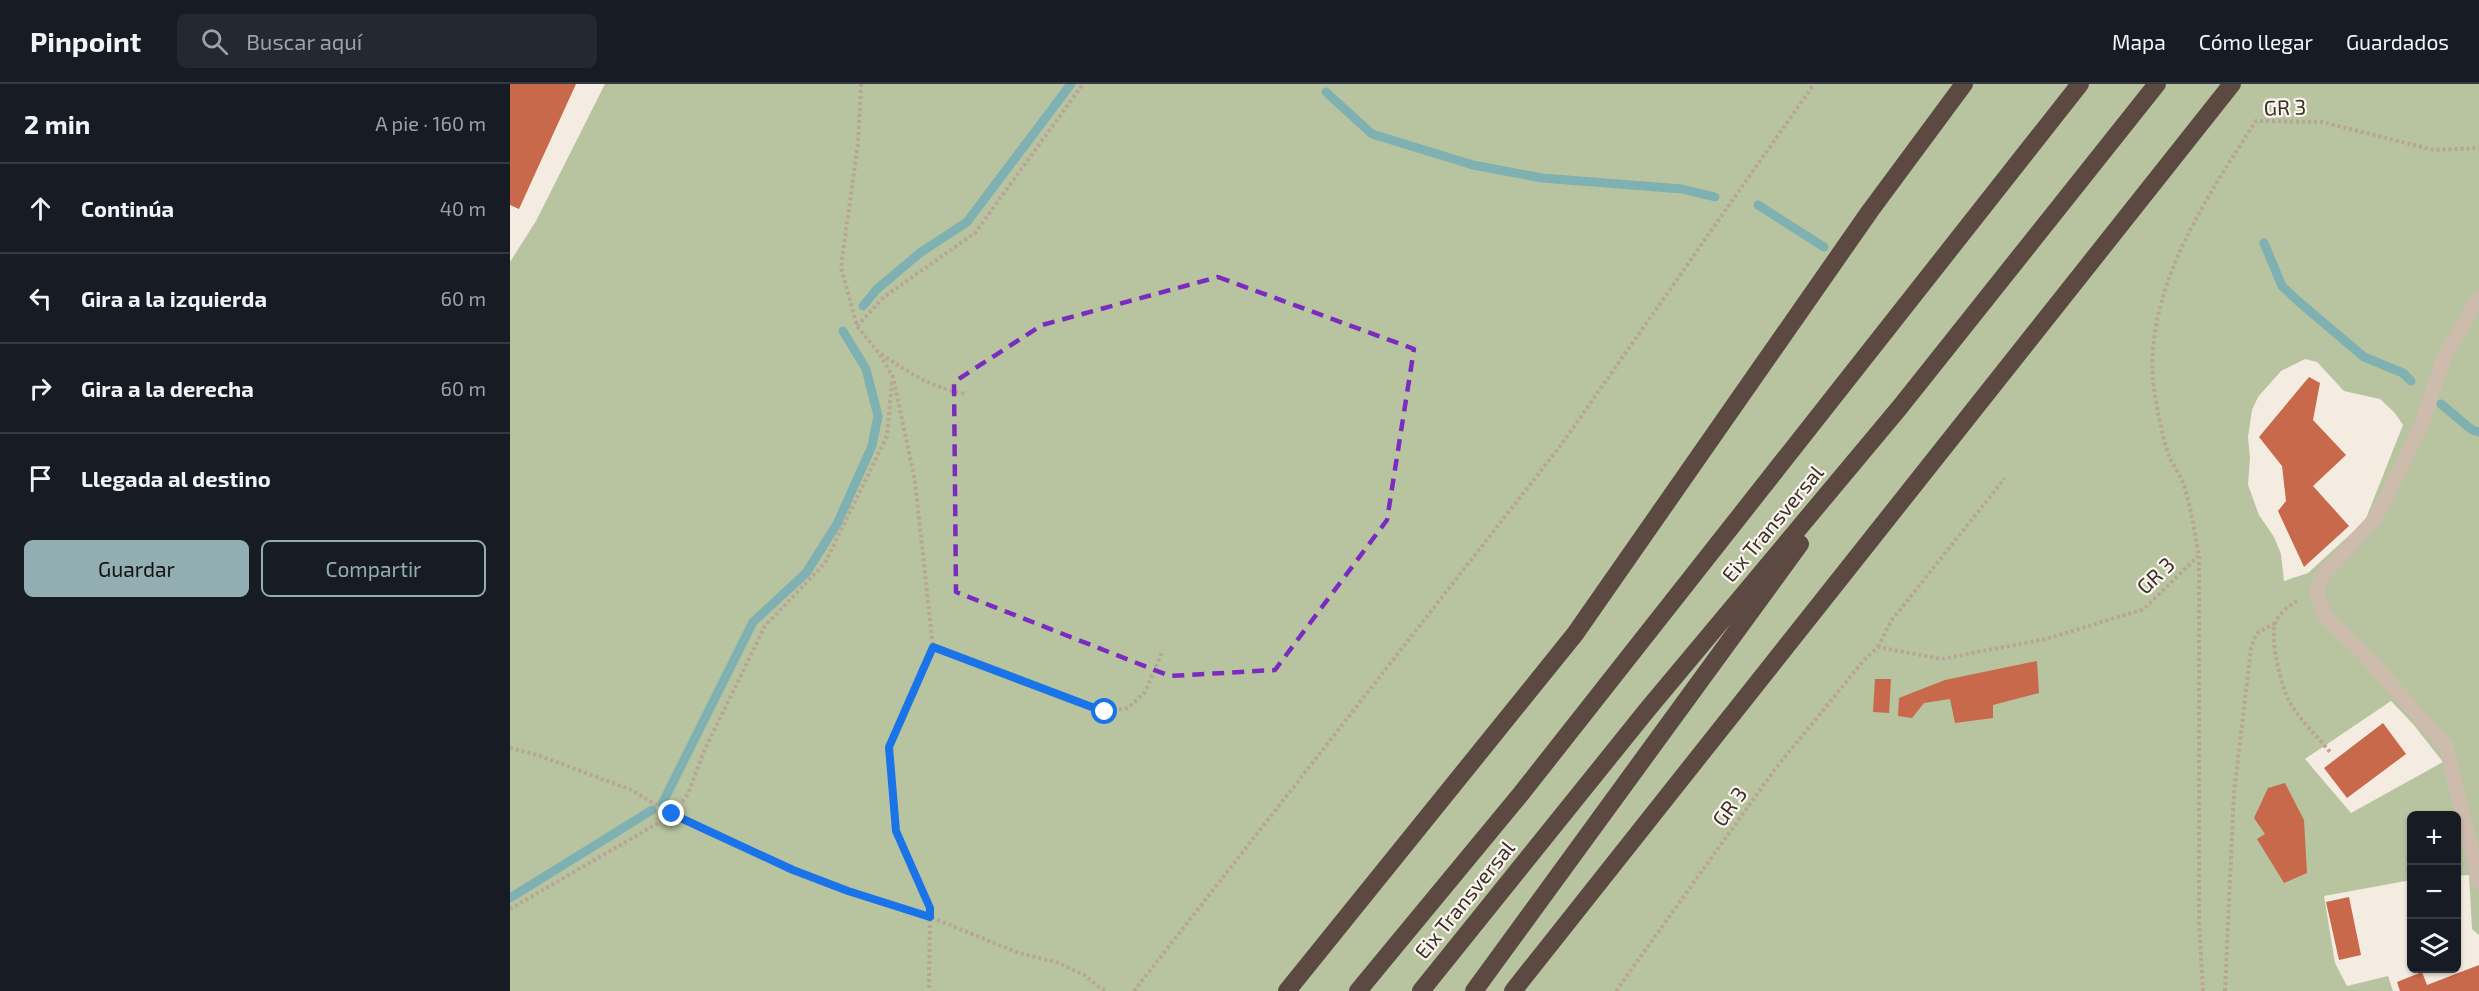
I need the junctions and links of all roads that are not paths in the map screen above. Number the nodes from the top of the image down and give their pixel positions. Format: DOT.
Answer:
graph roads {
  1 [pos="1964,84"];
  2 [pos="2080,84"];
  3 [pos="2157,84"];
  4 [pos="2232,84"];
  5 [pos="2479,297"];
  6 [pos="1900,407"];
  7 [pos="2479,881"];
  8 [pos="1287,991"];
  9 [pos="1358,991"];
  10 [pos="1420,991"];
  11 [pos="1474,991"];
  12 [pos="1513,991"];
  1 -- 8 [label="highway"];
  2 -- 9 [label="highway, Eix Transversal"];
  3 -- 6 [label="highway, Eix Transversal"];
  4 -- 12 [label="highway"];
  5 -- 7 [label="lane"];
  6 -- 10 [label="highway, Eix Transversal"];
  6 -- 11 [label="highway"];
}
